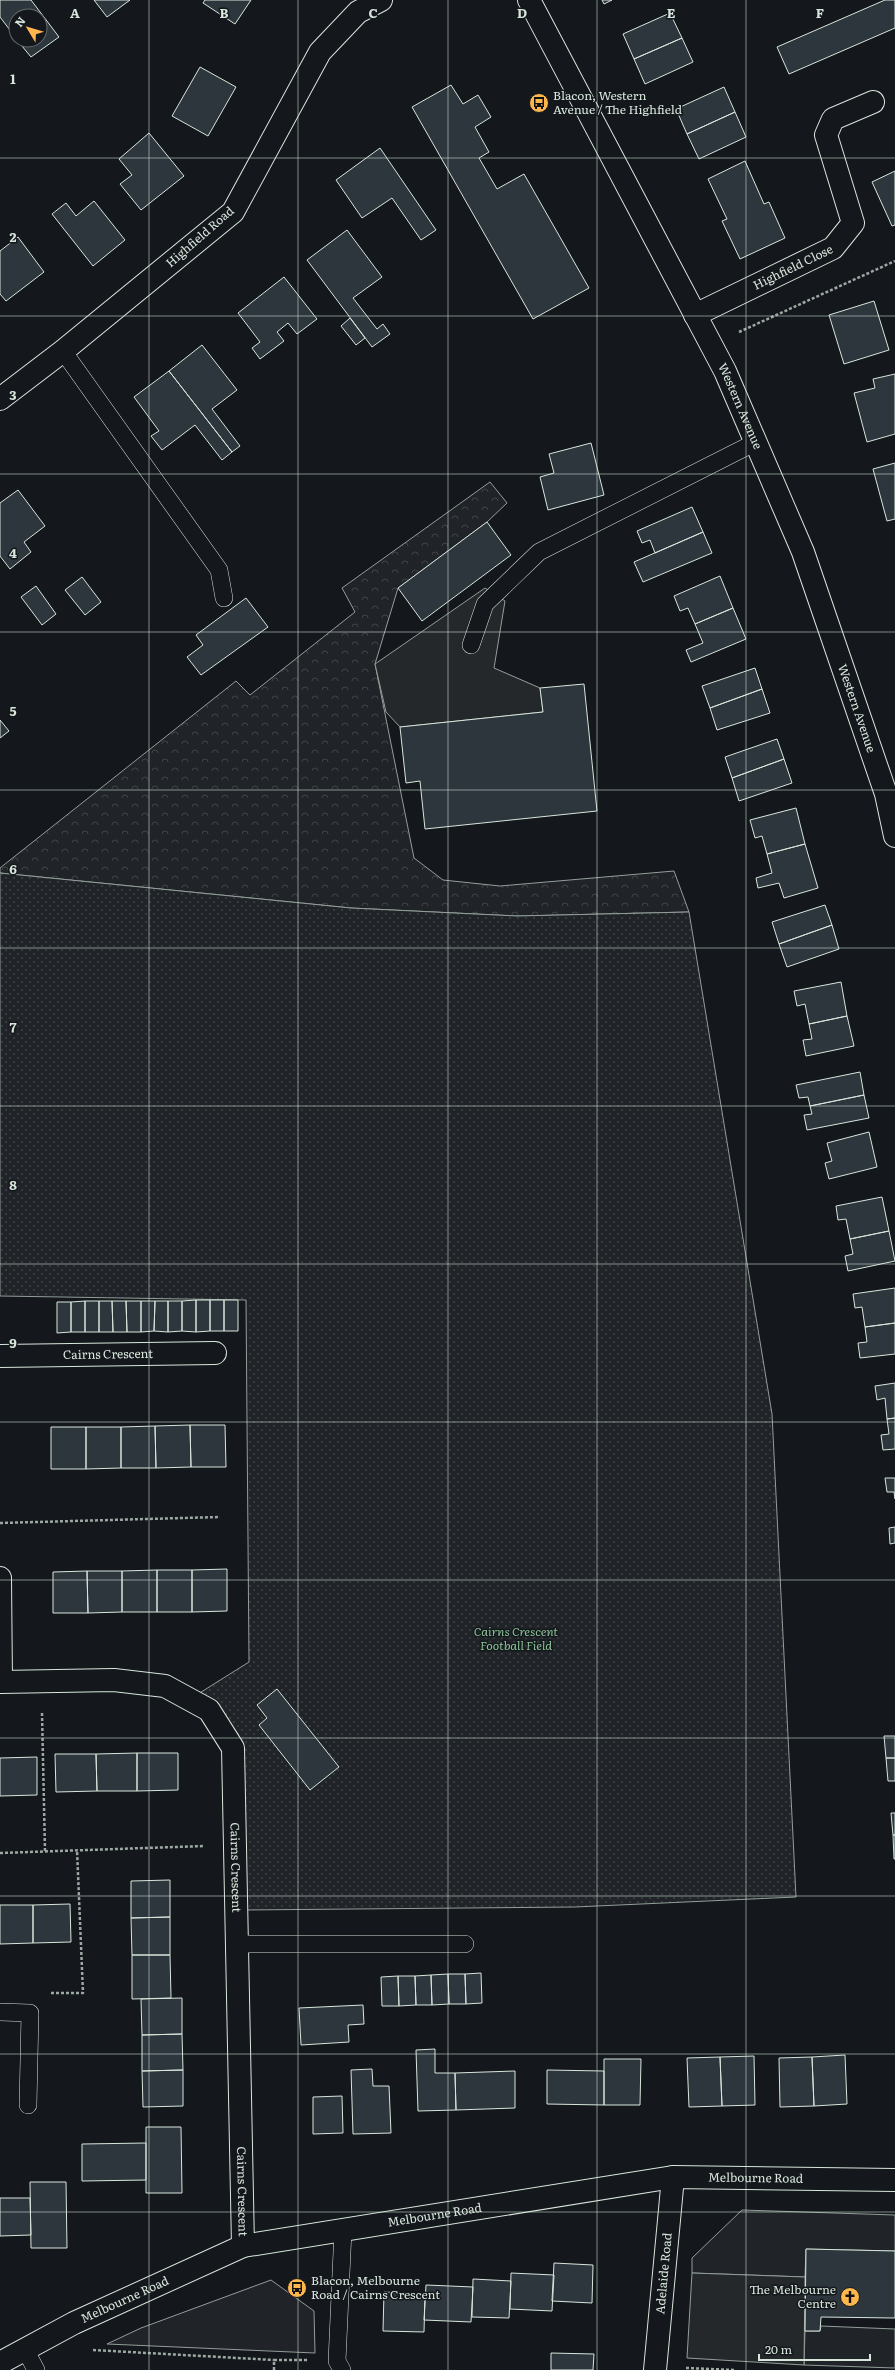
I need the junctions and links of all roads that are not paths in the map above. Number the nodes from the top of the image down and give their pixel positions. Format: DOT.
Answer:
graph roads {
  1 [pos="382,0"];
  2 [pos="529,0"];
  3 [pos="873,102"];
  4 [pos="695,315"];
  5 [pos="63,350"];
  6 [pos="0,399"];
  7 [pos="756,442"];
  8 [pos="224,598"];
  9 [pos="471,645"];
  10 [pos="895,836"];
  11 [pos="215,1353"];
  12 [pos="0,1356"];
  13 [pos="0,1578"];
  14 [pos="1,1682"];
  15 [pos="237,1944"];
  16 [pos="465,1944"];
  17 [pos="0,2012"];
  18 [pos="28,2105"];
  19 [pos="673,2177"];
  20 [pos="895,2180"];
  21 [pos="343,2230"];
  22 [pos="243,2246"];
  23 [pos="25,2349"];
  24 [pos="0,2363"];
  25 [pos="340,2366"];
  26 [pos="655,2368"];
  27 [pos="36,2370"];
  1 -- 5 [label="street, Highfield Road"];
  2 -- 4 [label="street, Western Avenue"];
  3 -- 4 [label="street, Highfield Close"];
  4 -- 7 [label="street, Western Avenue"];
  5 -- 6 [label="street, Highfield Road"];
  5 -- 8 [label="lane"];
  7 -- 9 [label="lane"];
  7 -- 10 [label="street, Western Avenue"];
  11 -- 12 [label="street, Cairns Crescent"];
  13 -- 14 [label="street, Cairns Crescent"];
  14 -- 15 [label="street, Cairns Crescent"];
  15 -- 16 [label="lane"];
  15 -- 22 [label="street, Cairns Crescent"];
  17 -- 18 [label="lane"];
  19 -- 20 [label="street, Melbourne Road"];
  19 -- 21 [label="street, Melbourne Road"];
  19 -- 26 [label="street, Adelaide Road"];
  21 -- 22 [label="street, Melbourne Road"];
  21 -- 25 [label="lane"];
  22 -- 23 [label="street, Melbourne Road"];
  23 -- 24 [label="street, Melbourne Road"];
  23 -- 27 [label="lane"];
}
